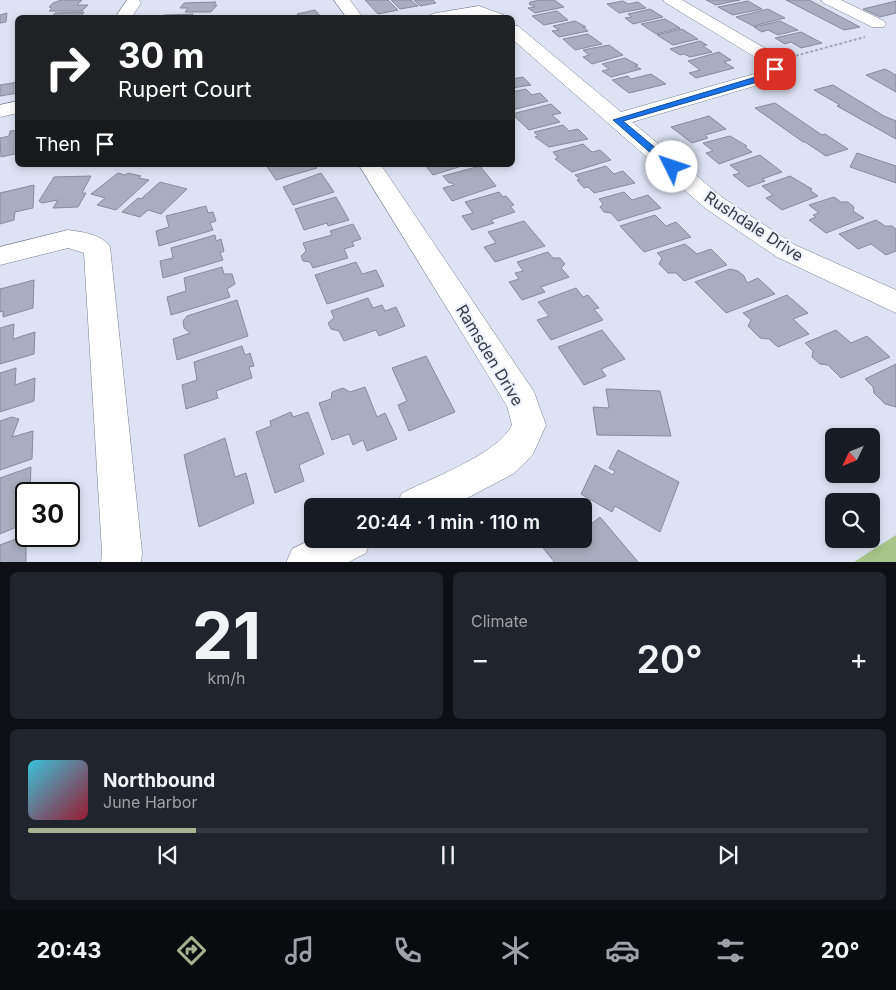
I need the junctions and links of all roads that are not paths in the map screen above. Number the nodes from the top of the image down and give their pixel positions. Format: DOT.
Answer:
graph roads {
  1 [pos="342,0"];
  2 [pos="671,0"];
  3 [pos="836,1"];
  4 [pos="132,3"];
  5 [pos="125,15"];
  6 [pos="353,15"];
  7 [pos="452,15"];
  8 [pos="491,15"];
  9 [pos="878,24"];
  10 [pos="515,33"];
  11 [pos="15,108"];
  12 [pos="0,111"];
  13 [pos="617,120"];
  14 [pos="371,167"];
  15 [pos="0,256"];
  16 [pos="896,302"];
  17 [pos="431,498"];
  18 [pos="334,548"];
  19 [pos="121,562"];
  20 [pos="306,562"];
  1 -- 6 [label="street"];
  2 -- 13 [label="street"];
  3 -- 9 [label="street"];
  4 -- 5 [label="street"];
  7 -- 8 [label="street"];
  10 -- 13 [label="street, Rushdale Drive"];
  11 -- 12 [label="street"];
  13 -- 16 [label="street, Rushdale Drive"];
  14 -- 17 [label="street, Ramsden Drive"];
  15 -- 19 [label="street"];
  18 -- 20 [label="street"];
}
